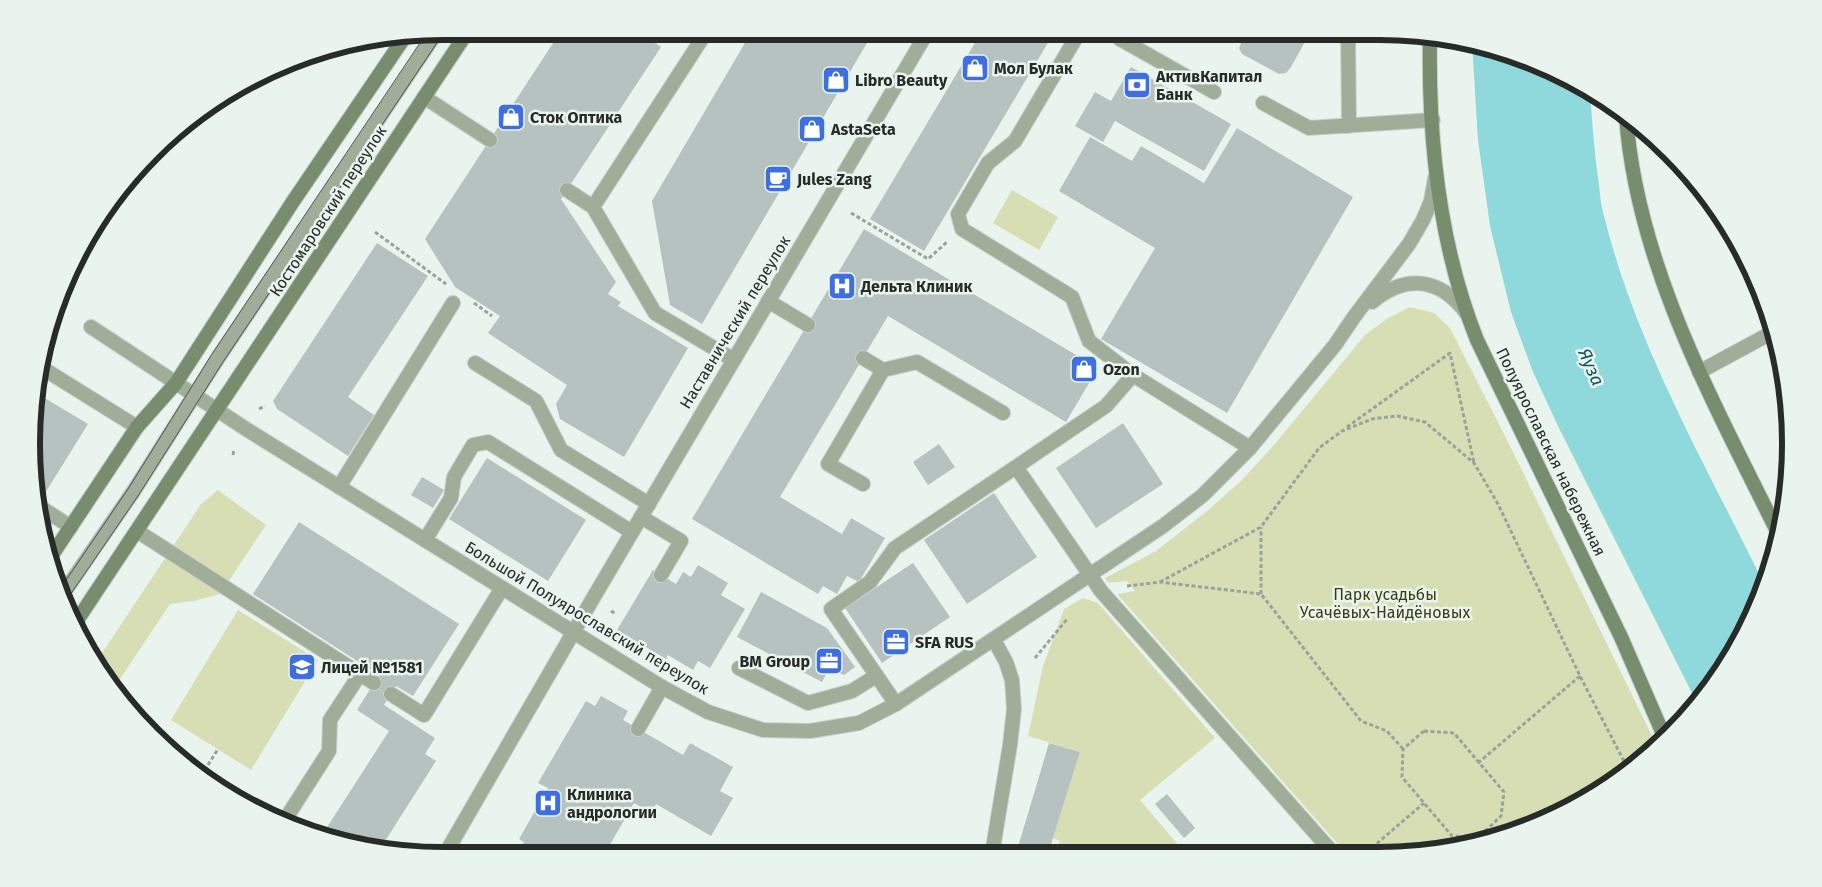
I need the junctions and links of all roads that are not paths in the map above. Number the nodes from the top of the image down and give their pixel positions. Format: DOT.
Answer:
graph roads {
  1 [pos="462,40"];
  2 [pos="701,40"];
  3 [pos="923,40"];
  4 [pos="1075,40"];
  5 [pos="1125,40"];
  6 [pos="1348,40"];
  7 [pos="430,41"];
  8 [pos="401,42"];
  9 [pos="1430,43"];
  10 [pos="1214,92"];
  11 [pos="424,97"];
  12 [pos="1263,103"];
  13 [pos="1433,120"];
  14 [pos="1627,125"];
  15 [pos="1349,126"];
  16 [pos="490,140"];
  17 [pos="1436,173"];
  18 [pos="567,190"];
  19 [pos="593,207"];
  20 [pos="768,301"];
  21 [pos="453,303"];
  22 [pos="1466,314"];
  23 [pos="1354,317"];
  24 [pos="808,325"];
  25 [pos="91,327"];
  26 [pos="1767,336"];
  27 [pos="863,358"];
  28 [pos="734,360"];
  29 [pos="475,363"];
  30 [pos="884,370"];
  31 [pos="47,371"];
  32 [pos="1699,372"];
  33 [pos="1134,375"];
  34 [pos="176,383"];
  35 [pos="194,395"];
  36 [pos="218,410"];
  37 [pos="1003,413"];
  38 [pos="137,427"];
  39 [pos="1250,448"];
  40 [pos="1016,467"];
  41 [pos="863,484"];
  42 [pos="339,487"];
  43 [pos="649,504"];
  44 [pos="46,511"];
  45 [pos="641,517"];
  46 [pos="1774,523"];
  47 [pos="71,527"];
  48 [pos="136,531"];
  49 [pos="632,532"];
  50 [pos="424,540"];
  51 [pos="55,551"];
  52 [pos="661,575"];
  53 [pos="1090,575"];
  54 [pos="67,588"];
  55 [pos="502,588"];
  56 [pos="80,617"];
  57 [pos="573,631"];
  58 [pos="994,640"];
  59 [pos="739,668"];
  60 [pos="360,674"];
  61 [pos="876,676"];
  62 [pos="374,683"];
  63 [pos="662,687"];
  64 [pos="391,694"];
  65 [pos="896,704"];
  66 [pos="638,729"];
  67 [pos="1662,731"];
  68 [pos="288,815"];
  69 [pos="449,847"];
  70 [pos="993,847"];
  71 [pos="1329,847"];
  1 -- 11 [label="main road, Костомаровский переулок"];
  2 -- 19 [label="street"];
  3 -- 20 [label="street, Наставнический переулок"];
  4 -- 33 [label="street"];
  5 -- 10 [label="street"];
  6 -- 15 [label="street"];
  7 -- 35 [label="street"];
  8 -- 34 [label="main road, Костомаровский переулок"];
  9 -- 13 [label="main road, Полуярославская набережная"];
  11 -- 16 [label="street"];
  11 -- 36 [label="main road, Костомаровский переулок"];
  12 -- 15 [label="street"];
  13 -- 15 [label="street"];
  13 -- 17 [label="main road, Полуярославская набережная"];
  14 -- 32 [label="main road"];
  17 -- 22 [label="main road, Полуярославская набережная"];
  17 -- 23 [label="street"];
  18 -- 19 [label="street"];
  19 -- 28 [label="street"];
  20 -- 24 [label="street"];
  20 -- 28 [label="street, Наставнический переулок"];
  21 -- 42 [label="street"];
  22 -- 23 [label="street"];
  22 -- 67 [label="main road, Полуярославская набережная"];
  23 -- 39 [label="street, Большой Полуярославский переулок"];
  25 -- 34 [label="street, Большой Полуярославский переулок"];
  26 -- 32 [label="street"];
  27 -- 30 [label="street"];
  28 -- 43 [label="street, Наставнический переулок"];
  29 -- 43 [label="street"];
  30 -- 37 [label="street"];
  30 -- 41 [label="street"];
  31 -- 38 [label="street"];
  32 -- 46 [label="main road"];
  33 -- 39 [label="street"];
  33 -- 40 [label="street"];
  34 -- 35 [label="street, Большой Полуярославский переулок"];
  34 -- 38 [label="main road, Костомаровский переулок"];
  35 -- 36 [label="street, Большой Полуярославский переулок"];
  35 -- 54 [label="street"];
  36 -- 42 [label="street, Большой Полуярославский переулок"];
  36 -- 48 [label="main road, Костомаровский переулок"];
  38 -- 47 [label="main road, Костомаровский переулок"];
  39 -- 53 [label="street, Большой Полуярославский переулок"];
  40 -- 53 [label="street"];
  40 -- 61 [label="street"];
  42 -- 50 [label="street, Большой Полуярославский переулок"];
  43 -- 45 [label="street, Наставнический переулок"];
  44 -- 47 [label="street"];
  45 -- 49 [label="street, Наставнический переулок"];
  45 -- 52 [label="street"];
  47 -- 51 [label="main road, Костомаровский переулок"];
  48 -- 56 [label="main road, Костомаровский переулок"];
  48 -- 60 [label="street"];
  49 -- 50 [label="street"];
  49 -- 57 [label="street, Наставнический переулок"];
  50 -- 55 [label="street, Большой Полуярославский переулок"];
  53 -- 58 [label="street, Большой Полуярославский переулок"];
  53 -- 71 [label="street"];
  55 -- 57 [label="street, Большой Полуярославский переулок"];
  55 -- 64 [label="street"];
  57 -- 63 [label="street, Большой Полуярославский переулок"];
  57 -- 69 [label="street, Наставнический переулок"];
  58 -- 65 [label="street, Большой Полуярославский переулок"];
  58 -- 70 [label="street"];
  59 -- 61 [label="street"];
  60 -- 62 [label="street"];
  60 -- 68 [label="street"];
  61 -- 65 [label="street"];
  63 -- 65 [label="street, Большой Полуярославский переулок"];
  63 -- 66 [label="street"];
}
